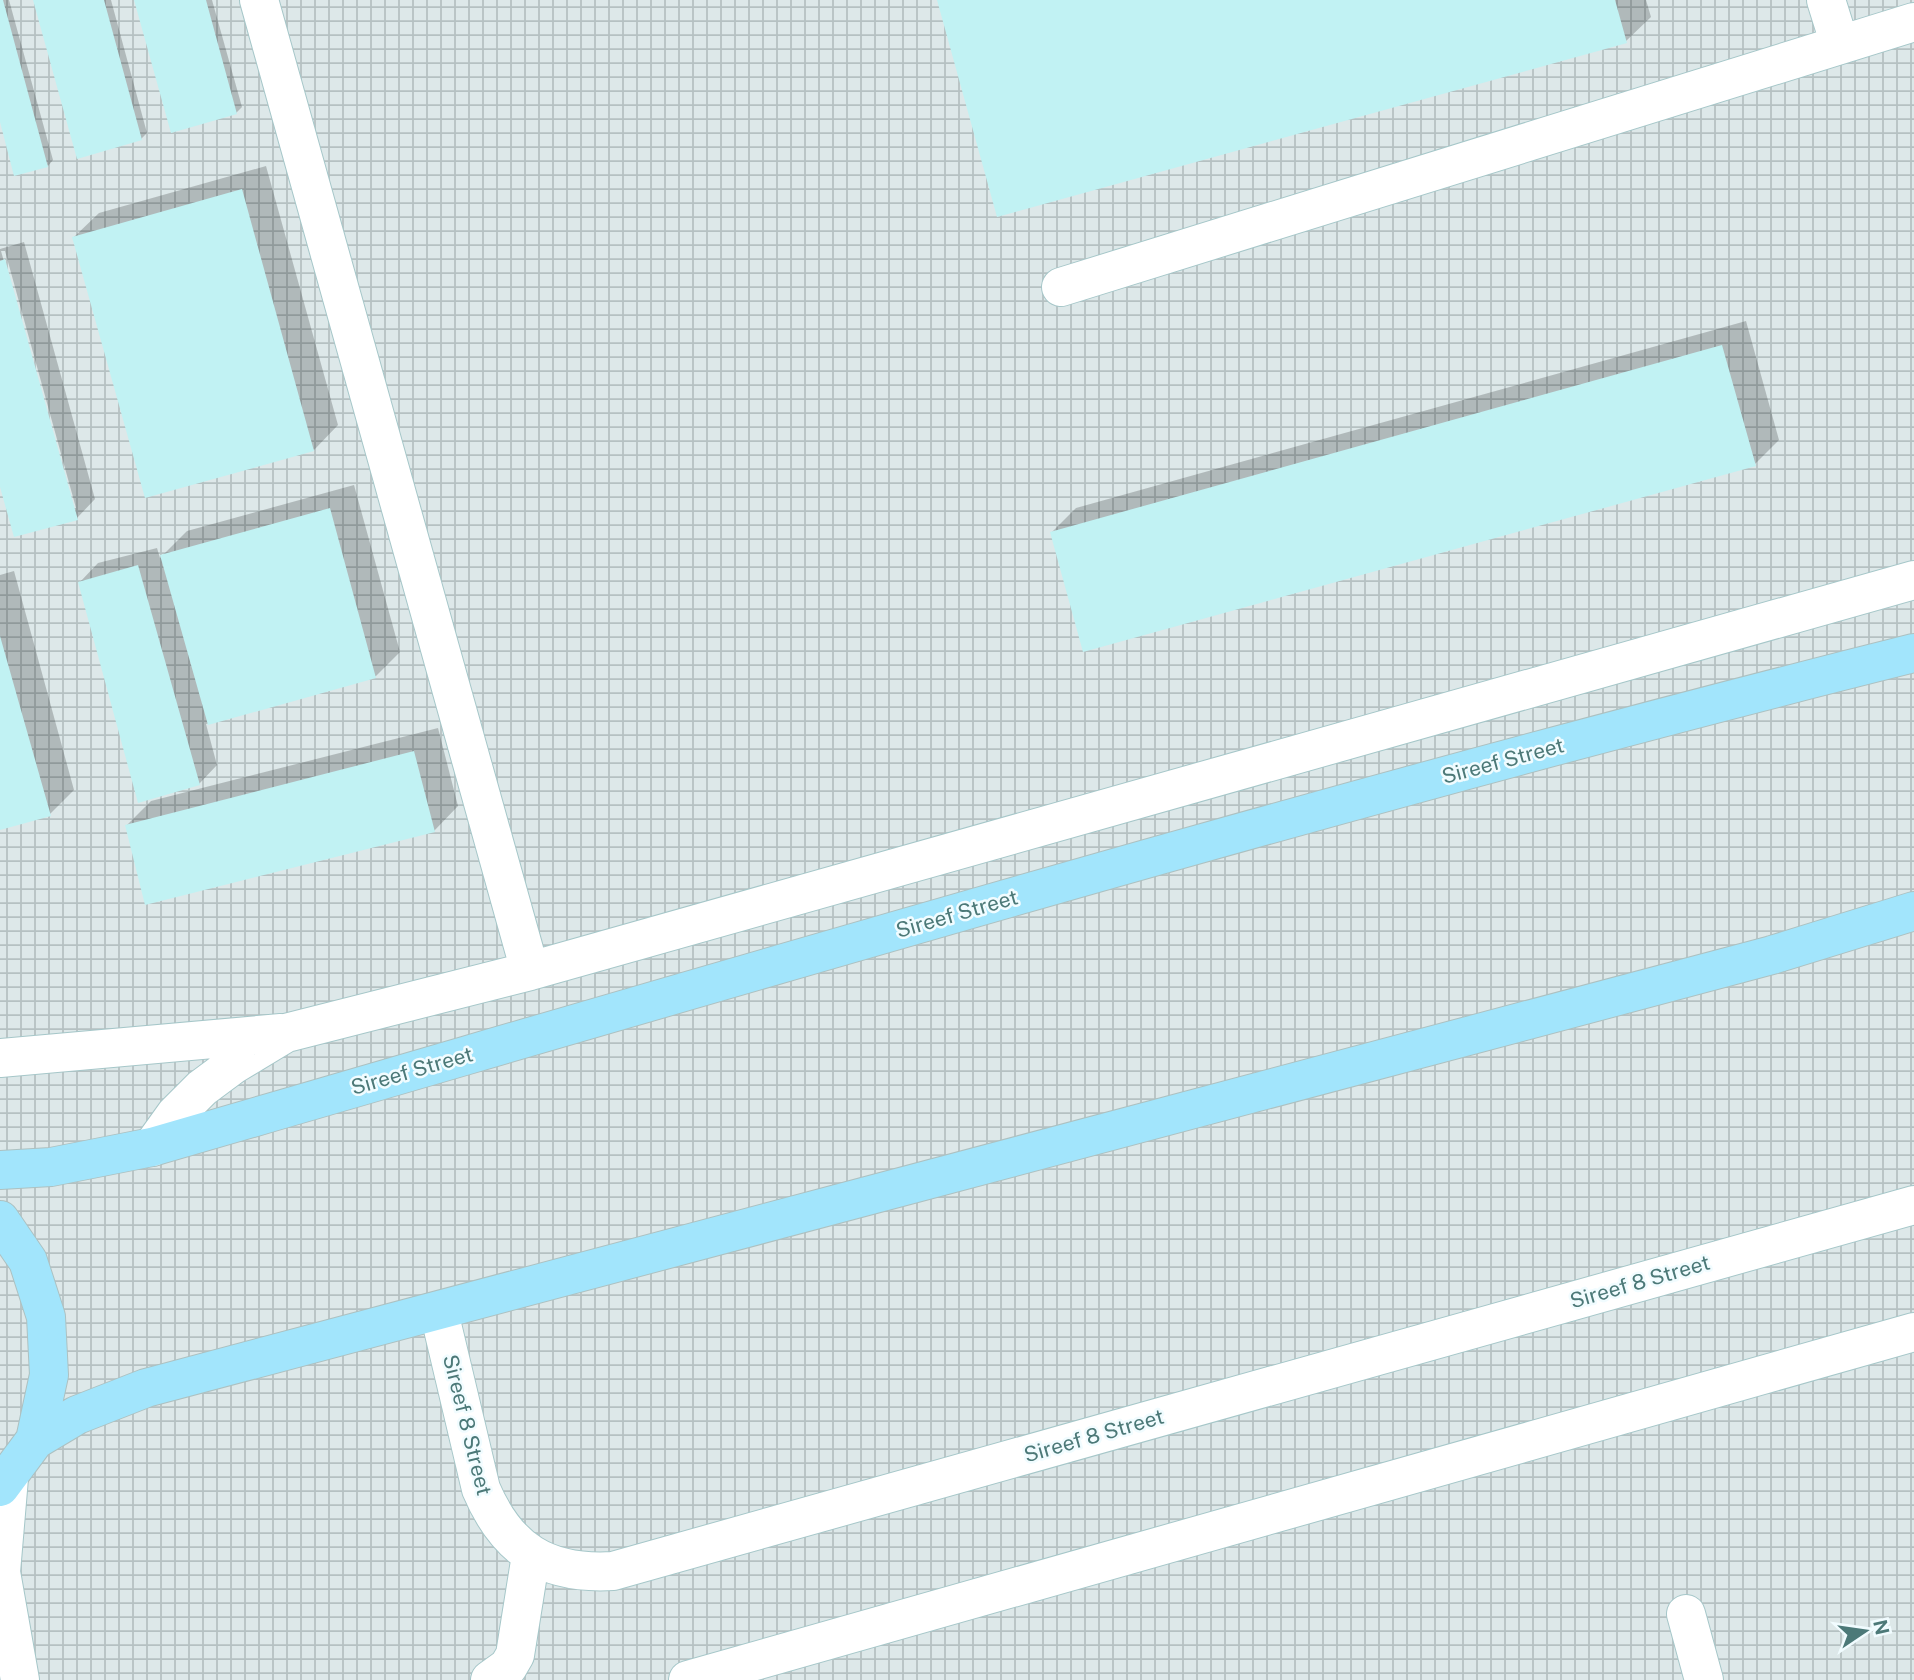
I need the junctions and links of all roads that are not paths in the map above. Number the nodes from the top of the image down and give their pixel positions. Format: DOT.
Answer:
graph roads {
  1 [pos="259,0"];
  2 [pos="1826,0"];
  3 [pos="1914,22"];
  4 [pos="1840,46"];
  5 [pos="1061,287"];
  6 [pos="1914,580"];
  7 [pos="1914,653"];
  8 [pos="1914,911"];
  9 [pos="530,971"];
  10 [pos="286,1033"];
  11 [pos="0,1058"];
  12 [pos="152,1146"];
  13 [pos="0,1170"];
  14 [pos="1914,1205"];
  15 [pos="0,1220"];
  16 [pos="439,1312"];
  17 [pos="1914,1332"];
  18 [pos="35,1440"];
  19 [pos="4,1483"];
  20 [pos="531,1555"];
  21 [pos="1686,1614"];
  22 [pos="20,1680"];
  23 [pos="490,1680"];
  24 [pos="688,1680"];
  25 [pos="1704,1680"];
  1 -- 9 [label="street"];
  2 -- 4 [label="street"];
  3 -- 4 [label="street"];
  4 -- 5 [label="street"];
  6 -- 9 [label="street"];
  7 -- 12 [label="main road, Sireef Street"];
  8 -- 16 [label="main road"];
  9 -- 10 [label="street"];
  10 -- 11 [label="street"];
  10 -- 12 [label="street"];
  12 -- 13 [label="main road, Sireef Street"];
  14 -- 20 [label="street, Sireef 8 Street"];
  15 -- 18 [label="main road"];
  16 -- 18 [label="main road"];
  16 -- 20 [label="street, Sireef 8 Street"];
  17 -- 24 [label="street"];
  18 -- 19 [label="main road"];
  19 -- 22 [label="street"];
  20 -- 23 [label="street"];
  21 -- 25 [label="street"];
}
